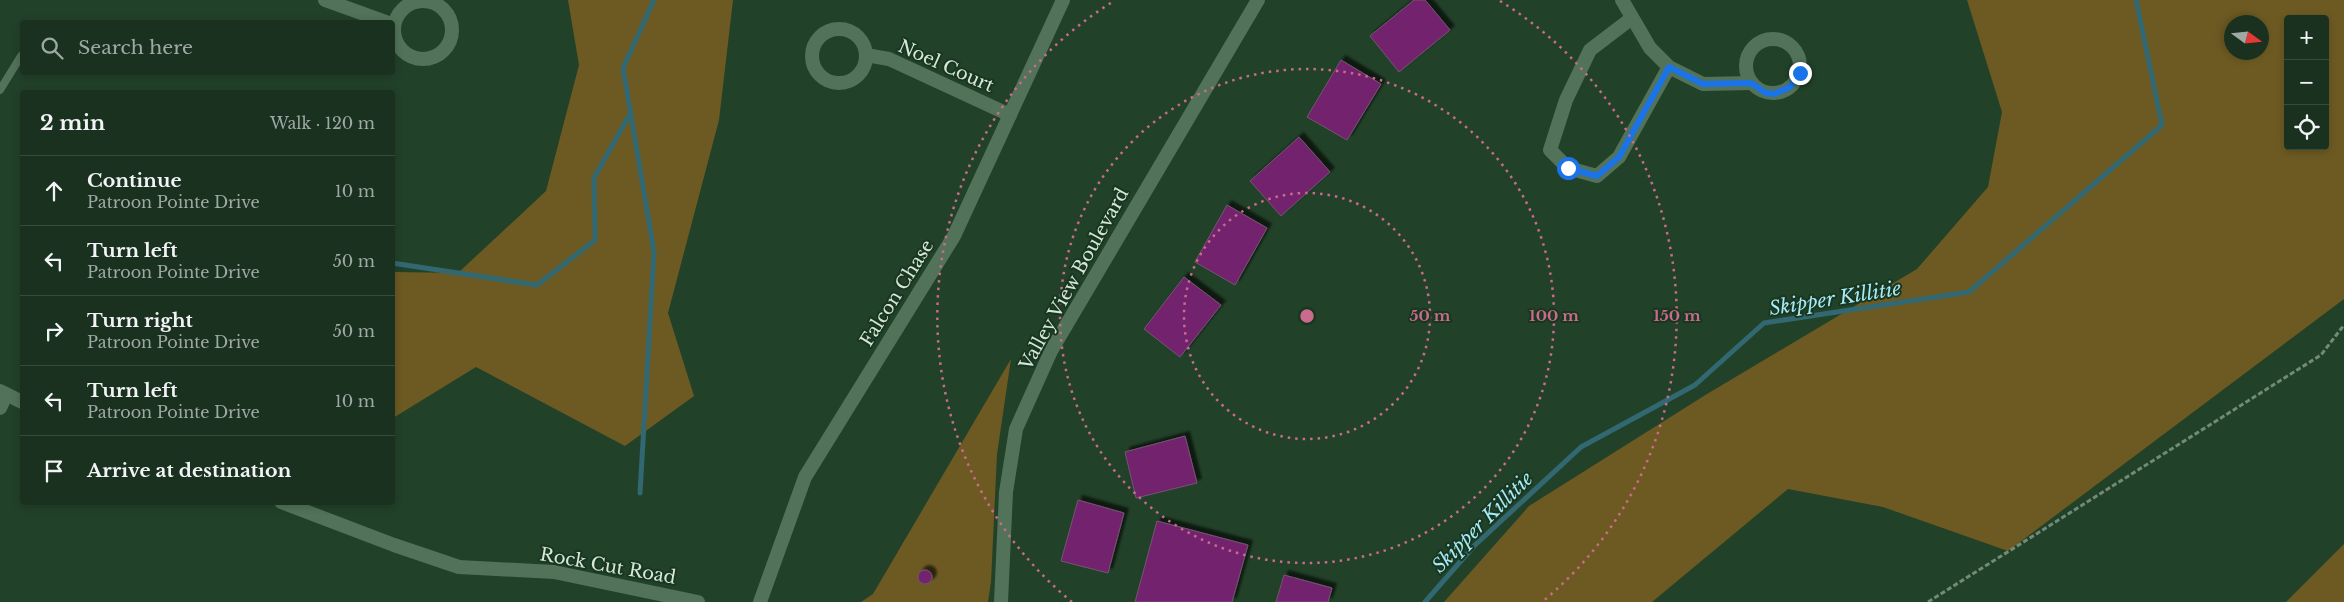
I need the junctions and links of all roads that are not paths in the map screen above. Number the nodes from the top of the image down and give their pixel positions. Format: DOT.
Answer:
graph roads {
  1 [pos="325,0"];
  2 [pos="1063,0"];
  3 [pos="1258,0"];
  4 [pos="1622,0"];
  5 [pos="1632,18"];
  6 [pos="380,20"];
  7 [pos="394,20"];
  8 [pos="395,39"];
  9 [pos="866,55"];
  10 [pos="20,58"];
  11 [pos="1669,67"];
  12 [pos="1751,83"];
  13 [pos="0,90"];
  14 [pos="1010,115"];
  15 [pos="3,393"];
  16 [pos="20,401"];
  17 [pos="0,408"];
  18 [pos="290,505"];
  19 [pos="698,602"];
  20 [pos="760,602"];
  21 [pos="1001,602"];
  1 -- 6 [label="street"];
  2 -- 14 [label="street, Falcon Chase"];
  3 -- 21 [label="street, Valley View Boulevard"];
  4 -- 5 [label="street"];
  5 -- 11 [label="street"];
  5 -- 11 [label="street"];
  7 -- 8 [label="street"];
  9 -- 14 [label="street, Noel Court"];
  10 -- 13 [label="lane"];
  11 -- 12 [label="street"];
  14 -- 20 [label="street, Falcon Chase"];
  15 -- 16 [label="street"];
  15 -- 17 [label="street"];
  18 -- 19 [label="street, Rock Cut Road"];
}
